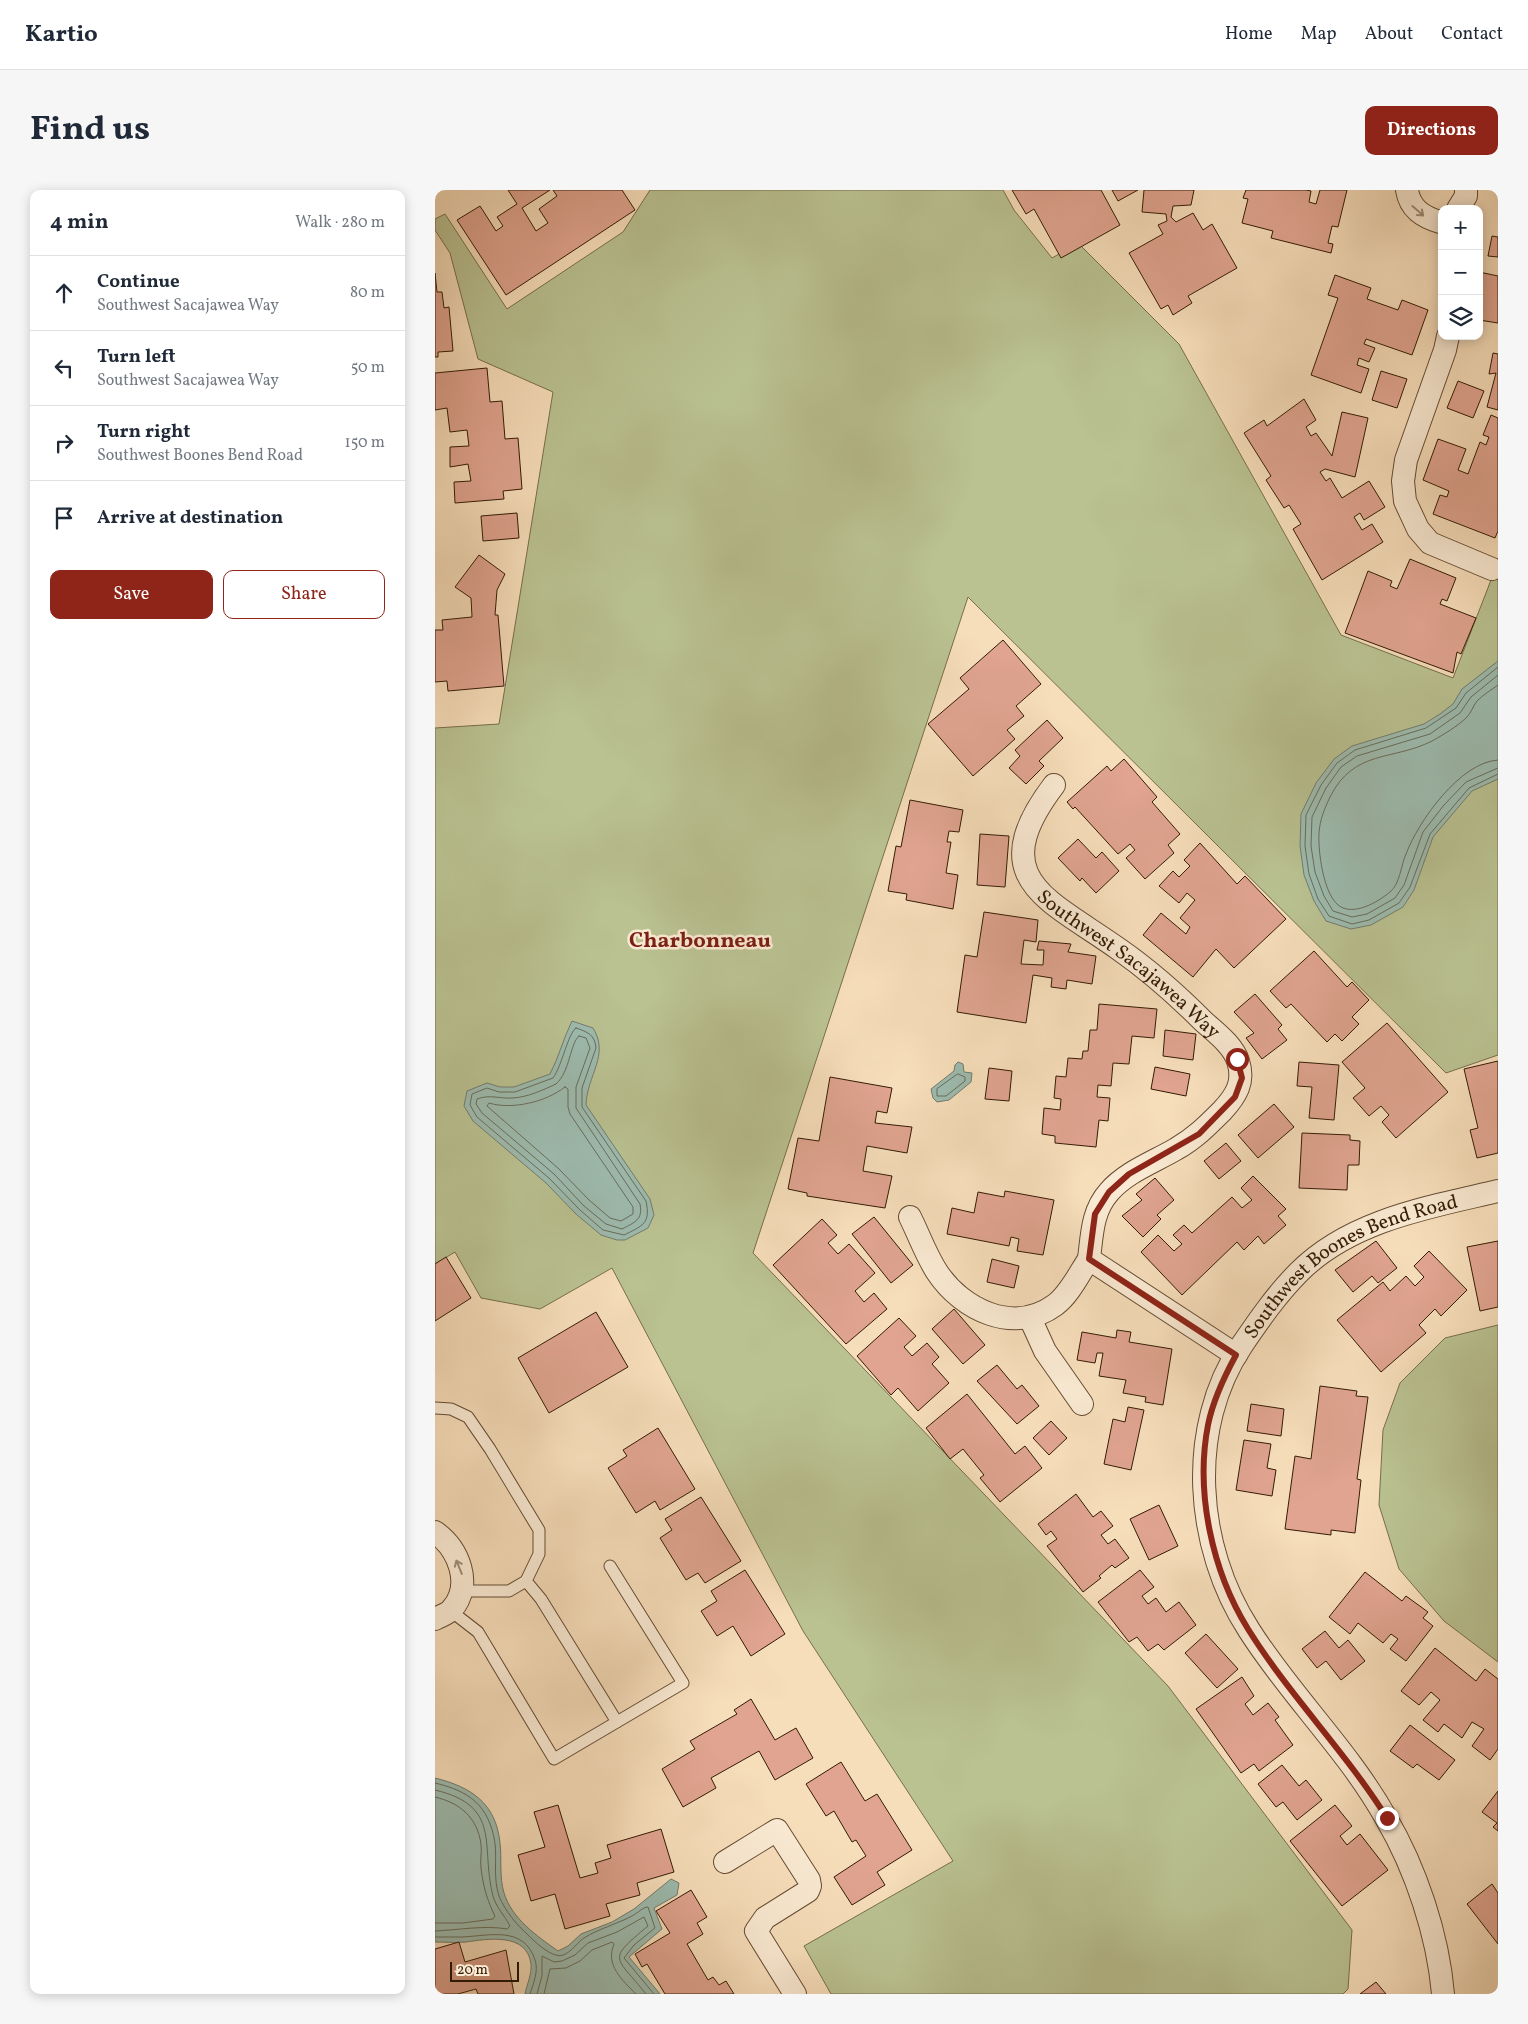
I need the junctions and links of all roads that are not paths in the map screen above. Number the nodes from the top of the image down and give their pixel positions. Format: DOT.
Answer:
graph roads {
  1 [pos="1407,190"];
  2 [pos="1466,190"];
  3 [pos="1460,205"];
  4 [pos="1438,224"];
  5 [pos="1447,340"];
  6 [pos="1492,569"];
  7 [pos="1055,785"];
  8 [pos="1498,1191"];
  9 [pos="910,1217"];
  10 [pos="1089,1259"];
  11 [pos="1030,1318"];
  12 [pos="1236,1355"];
  13 [pos="1082,1404"];
  14 [pos="435,1408"];
  15 [pos="435,1532"];
  16 [pos="610,1566"];
  17 [pos="525,1581"];
  18 [pos="463,1590"];
  19 [pos="443,1615"];
  20 [pos="617,1722"];
  21 [pos="725,1862"];
  22 [pos="795,1994"];
  23 [pos="1443,1994"];
  1 -- 4 [label="street, one-way"];
  2 -- 3 [label="street"];
  5 -- 6 [label="street"];
  7 -- 10 [label="street, Southwest Sacajawea Way"];
  8 -- 12 [label="street, Southwest Boones Bend Road"];
  9 -- 11 [label="street, Southwest Sacajawea Way"];
  10 -- 11 [label="street, Southwest Sacajawea Way"];
  10 -- 12 [label="street"];
  11 -- 13 [label="street"];
  12 -- 23 [label="street, Southwest Boones Bend Road"];
  14 -- 17 [label="lane"];
  18 -- 15 [label="street, one-way"];
  16 -- 20 [label="lane"];
  17 -- 18 [label="lane"];
  17 -- 20 [label="lane"];
  18 -- 19 [label="street"];
  19 -- 20 [label="lane"];
  21 -- 22 [label="street"];
}
